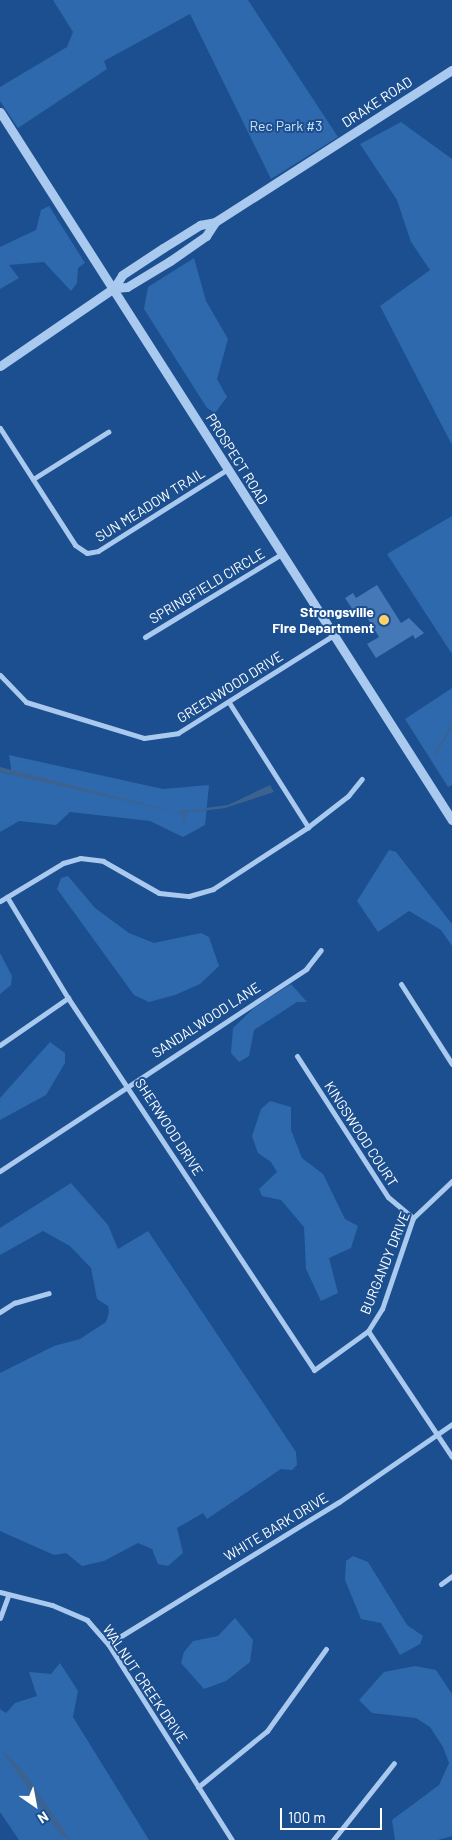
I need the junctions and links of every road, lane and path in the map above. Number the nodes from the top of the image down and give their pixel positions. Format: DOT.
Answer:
graph roads {
  1 [pos="452,70"];
  2 [pos="0,112"];
  3 [pos="215,222"];
  4 [pos="114,288"];
  5 [pos="0,366"];
  6 [pos="0,428"];
  7 [pos="108,432"];
  8 [pos="226,470"];
  9 [pos="33,479"];
  10 [pos="280,555"];
  11 [pos="332,636"];
  12 [pos="145,637"];
  13 [pos="0,675"];
  14 [pos="230,704"];
  15 [pos="362,779"];
  16 [pos="452,820"];
  17 [pos="308,827"];
  18 [pos="7,897"];
  19 [pos="0,901"];
  20 [pos="321,950"];
  21 [pos="401,984"];
  22 [pos="68,998"];
  23 [pos="0,1045"];
  24 [pos="297,1056"];
  25 [pos="452,1064"];
  26 [pos="127,1084"];
  27 [pos="0,1171"];
  28 [pos="452,1181"];
  29 [pos="413,1218"];
  30 [pos="49,1293"];
  31 [pos="0,1312"];
  32 [pos="368,1332"];
  33 [pos="314,1370"];
  34 [pos="452,1424"];
  35 [pos="437,1435"];
  36 [pos="452,1457"];
  37 [pos="452,1576"];
  38 [pos="441,1584"];
  39 [pos="0,1592"];
  40 [pos="8,1596"];
  41 [pos="0,1618"];
  42 [pos="108,1644"];
  43 [pos="326,1649"];
  44 [pos="394,1763"];
  45 [pos="198,1787"];
  46 [pos="232,1840"];
  47 [pos="334,1840"];
  1 -- 3 [label="street, DRAKE ROAD"];
  2 -- 4 [label="street, PROSPECT ROAD"];
  3 -- 4 [label="street, DRAKE ROAD"];
  3 -- 4 [label="street, DRAKE ROAD"];
  4 -- 5 [label="street, DRAKE ROAD"];
  4 -- 8 [label="street, PROSPECT ROAD"];
  6 -- 9 [label="street, SUN MEADOW TRAIL"];
  7 -- 9 [label="street"];
  8 -- 9 [label="street, SUN MEADOW TRAIL"];
  8 -- 10 [label="street, PROSPECT ROAD"];
  10 -- 11 [label="street, PROSPECT ROAD"];
  10 -- 12 [label="street, SPRINGFIELD CIRCLE"];
  11 -- 14 [label="street, GREENWOOD DRIVE"];
  11 -- 16 [label="street, PROSPECT ROAD"];
  13 -- 14 [label="street, GREENWOOD DRIVE"];
  14 -- 17 [label="street"];
  15 -- 17 [label="street"];
  17 -- 18 [label="street"];
  18 -- 19 [label="street"];
  18 -- 22 [label="street, SHERWOOD DRIVE"];
  20 -- 26 [label="street, SANDALWOOD LANE"];
  21 -- 25 [label="street"];
  22 -- 23 [label="street"];
  22 -- 26 [label="street, SHERWOOD DRIVE"];
  24 -- 29 [label="street, KINGSWOOD COURT"];
  26 -- 27 [label="street, SANDALWOOD LANE"];
  26 -- 33 [label="street, SHERWOOD DRIVE"];
  28 -- 29 [label="street, BURGANDY DRIVE"];
  29 -- 32 [label="street, BURGANDY DRIVE"];
  30 -- 31 [label="street"];
  32 -- 33 [label="street, BURGANDY DRIVE"];
  32 -- 35 [label="street"];
  34 -- 35 [label="street, WHITE BARK DRIVE"];
  35 -- 36 [label="street"];
  35 -- 42 [label="street, WHITE BARK DRIVE"];
  37 -- 38 [label="street"];
  39 -- 40 [label="street, WALNUT CREEK DRIVE"];
  40 -- 41 [label="street"];
  40 -- 42 [label="street, WALNUT CREEK DRIVE"];
  42 -- 45 [label="street, WALNUT CREEK DRIVE"];
  43 -- 45 [label="street"];
  44 -- 47 [label="street"];
  45 -- 46 [label="street, WALNUT CREEK DRIVE"];
}
